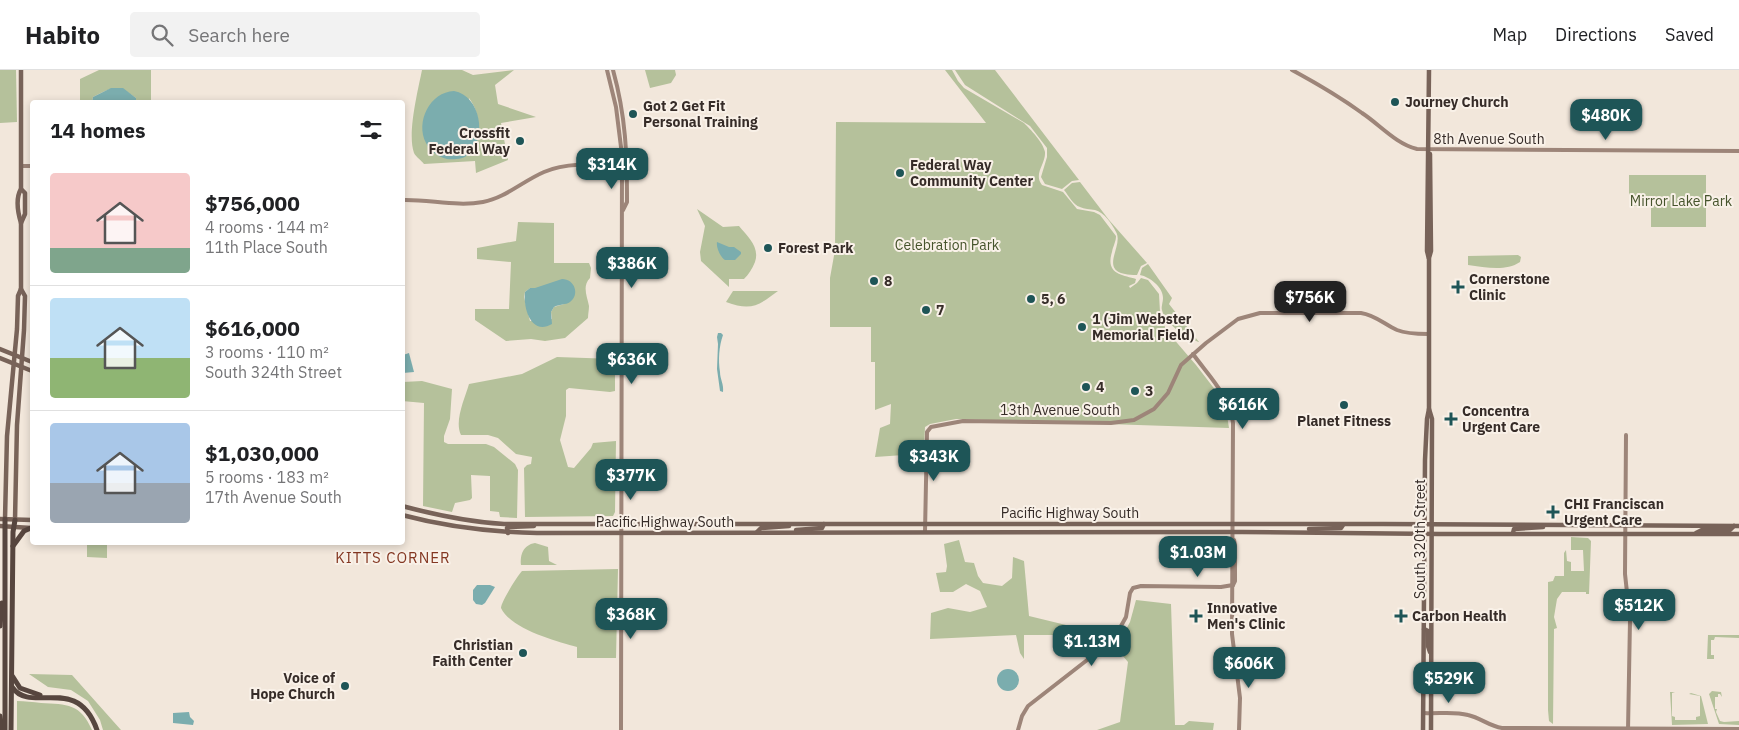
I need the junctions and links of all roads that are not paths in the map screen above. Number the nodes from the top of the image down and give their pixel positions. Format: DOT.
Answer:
graph roads {
  1 [pos="21,70"];
  2 [pos="607,70"];
  3 [pos="612,70"];
  4 [pos="1292,70"];
  5 [pos="1429,70"];
  6 [pos="1429,150"];
  7 [pos="1739,151"];
  8 [pos="21,166"];
  9 [pos="30,166"];
  10 [pos="622,166"];
  11 [pos="627,166"];
  12 [pos="1428,190"];
  13 [pos="405,200"];
  14 [pos="623,212"];
  15 [pos="1431,220"];
  16 [pos="1429,257"];
  17 [pos="21,289"];
  18 [pos="1428,334"];
  19 [pos="0,349"];
  20 [pos="1193,354"];
  21 [pos="15,355"];
  22 [pos="0,358"];
  23 [pos="23,358"];
  24 [pos="30,361"];
  25 [pos="14,364"];
  26 [pos="22,367"];
  27 [pos="30,370"];
  28 [pos="1429,409"];
  29 [pos="1427,422"];
  30 [pos="1626,435"];
  31 [pos="1432,445"];
  32 [pos="405,507"];
  33 [pos="405,516"];
  34 [pos="30,520"];
  35 [pos="3,523"];
  36 [pos="14,523"];
  37 [pos="543,524"];
  38 [pos="622,524"];
  39 [pos="800,524"];
  40 [pos="824,524"];
  41 [pos="924,524"];
  42 [pos="1234,524"];
  43 [pos="1343,524"];
  44 [pos="1425,524"];
  45 [pos="1432,524"];
  46 [pos="1554,525"];
  47 [pos="1626,526"];
  48 [pos="1736,526"];
  49 [pos="30,527"];
  50 [pos="30,529"];
  51 [pos="757,532"];
  52 [pos="787,532"];
  53 [pos="924,532"];
  54 [pos="1234,532"];
  55 [pos="1295,532"];
  56 [pos="508,533"];
  57 [pos="622,533"];
  58 [pos="1513,533"];
  59 [pos="1626,533"];
  60 [pos="0,534"];
  61 [pos="1425,534"];
  62 [pos="1432,534"];
  63 [pos="1695,534"];
  64 [pos="1739,534"];
  65 [pos="13,546"];
  66 [pos="5,548"];
  67 [pos="1233,585"];
  68 [pos="4,586"];
  69 [pos="1223,587"];
  70 [pos="1233,594"];
  71 [pos="0,626"];
  72 [pos="1424,629"];
  73 [pos="1431,656"];
  74 [pos="12,675"];
  75 [pos="12,686"];
  76 [pos="48,697"];
  77 [pos="1424,713"];
  78 [pos="1431,713"];
  79 [pos="0,716"];
  80 [pos="1018,728"];
  81 [pos="1628,729"];
  82 [pos="1739,729"];
  83 [pos="3,730"];
  84 [pos="11,730"];
  85 [pos="97,730"];
  86 [pos="621,730"];
  87 [pos="1239,730"];
  88 [pos="1424,730"];
  89 [pos="1431,730"];
  1 -- 8 [label="main road"];
  2 -- 10 [label="street"];
  3 -- 11 [label="street"];
  4 -- 6 [label="street, 8th Avenue South"];
  5 -- 6 [label="main road, South 320th Street"];
  6 -- 7 [label="street, 8th Avenue South"];
  6 -- 12 [label="main road, South 320th Street"];
  6 -- 15 [label="main road, South 320th Street"];
  8 -- 9 [label="street"];
  8 -- 17 [label="main road"];
  10 -- 11 [label="street"];
  10 -- 13 [label="street"];
  10 -- 14 [label="street"];
  11 -- 14 [label="street"];
  12 -- 15 [label="main road"];
  12 -- 16 [label="main road, South 320th Street"];
  14 -- 38 [label="street"];
  15 -- 16 [label="main road, South 320th Street"];
  16 -- 18 [label="main road, South 320th Street"];
  17 -- 21 [label="main road"];
  17 -- 23 [label="main road"];
  18 -- 20 [label="street, 13th Avenue South"];
  18 -- 28 [label="main road, South 320th Street"];
  19 -- 21 [label="main road"];
  20 -- 41 [label="street, 13th Avenue South"];
  20 -- 42 [label="street"];
  21 -- 23 [label="main road"];
  21 -- 25 [label="main road"];
  22 -- 25 [label="main road"];
  23 -- 24 [label="main road"];
  23 -- 26 [label="main road"];
  25 -- 26 [label="main road"];
  25 -- 35 [label="main road"];
  26 -- 27 [label="main road"];
  26 -- 36 [label="main road"];
  28 -- 29 [label="main road, South 320th Street"];
  28 -- 31 [label="main road, South 320th Street"];
  29 -- 31 [label="main road"];
  29 -- 44 [label="main road, South 320th Street"];
  30 -- 47 [label="street"];
  31 -- 45 [label="main road, South 320th Street"];
  32 -- 37 [label="main road, Pacific Highway South"];
  33 -- 56 [label="main road, Pacific Highway South"];
  34 -- 36 [label="main road"];
  35 -- 36 [label="main road"];
  35 -- 66 [label="highway"];
  36 -- 49 [label="main road"];
  36 -- 65 [label="highway"];
  37 -- 38 [label="main road, Pacific Highway South"];
  37 -- 56 [label="main road"];
  38 -- 39 [label="main road, Pacific Highway South"];
  38 -- 57 [label="street"];
  39 -- 40 [label="main road, Pacific Highway South"];
  39 -- 51 [label="main road"];
  40 -- 41 [label="main road, Pacific Highway South"];
  40 -- 52 [label="main road"];
  41 -- 42 [label="main road, Pacific Highway South"];
  41 -- 53 [label="street"];
  42 -- 43 [label="main road, Pacific Highway South"];
  42 -- 54 [label="street"];
  43 -- 44 [label="main road, Pacific Highway South"];
  43 -- 55 [label="main road"];
  44 -- 45 [label="main road, Pacific Highway South"];
  44 -- 61 [label="main road, South 320th Street"];
  45 -- 46 [label="main road, Pacific Highway South"];
  45 -- 62 [label="main road, South 320th Street"];
  46 -- 47 [label="main road, Pacific Highway South"];
  46 -- 58 [label="main road"];
  47 -- 48 [label="main road, Pacific Highway South"];
  47 -- 59 [label="street"];
  48 -- 63 [label="main road"];
  50 -- 65 [label="highway"];
  51 -- 52 [label="main road, Pacific Highway South"];
  51 -- 57 [label="main road, Pacific Highway South"];
  52 -- 53 [label="main road, Pacific Highway South"];
  53 -- 54 [label="main road, Pacific Highway South"];
  54 -- 55 [label="main road, Pacific Highway South"];
  54 -- 67 [label="street"];
  55 -- 61 [label="main road, Pacific Highway South"];
  56 -- 57 [label="main road, Pacific Highway South"];
  57 -- 86 [label="street"];
  58 -- 59 [label="main road, Pacific Highway South"];
  58 -- 62 [label="main road, Pacific Highway South"];
  59 -- 63 [label="main road, Pacific Highway South"];
  59 -- 81 [label="street"];
  60 -- 66 [label="highway"];
  61 -- 62 [label="main road, Pacific Highway South"];
  61 -- 72 [label="main road, South 320th Street"];
  62 -- 73 [label="main road, South 320th Street"];
  63 -- 64 [label="main road, Pacific Highway South"];
  65 -- 74 [label="highway"];
  66 -- 68 [label="highway"];
  67 -- 69 [label="street"];
  67 -- 70 [label="street"];
  68 -- 71 [label="highway"];
  68 -- 83 [label="highway"];
  69 -- 70 [label="street"];
  69 -- 80 [label="street"];
  70 -- 87 [label="street"];
  72 -- 73 [label="main road"];
  72 -- 77 [label="main road, South 320th Street"];
  73 -- 78 [label="main road, South 320th Street"];
  74 -- 75 [label="highway"];
  74 -- 76 [label="highway"];
  75 -- 76 [label="highway"];
  75 -- 84 [label="highway"];
  76 -- 85 [label="highway"];
  77 -- 78 [label="street"];
  77 -- 88 [label="main road, South 320th Street"];
  78 -- 81 [label="street"];
  78 -- 89 [label="main road, South 320th Street"];
  79 -- 83 [label="highway"];
  81 -- 82 [label="street"];
}
